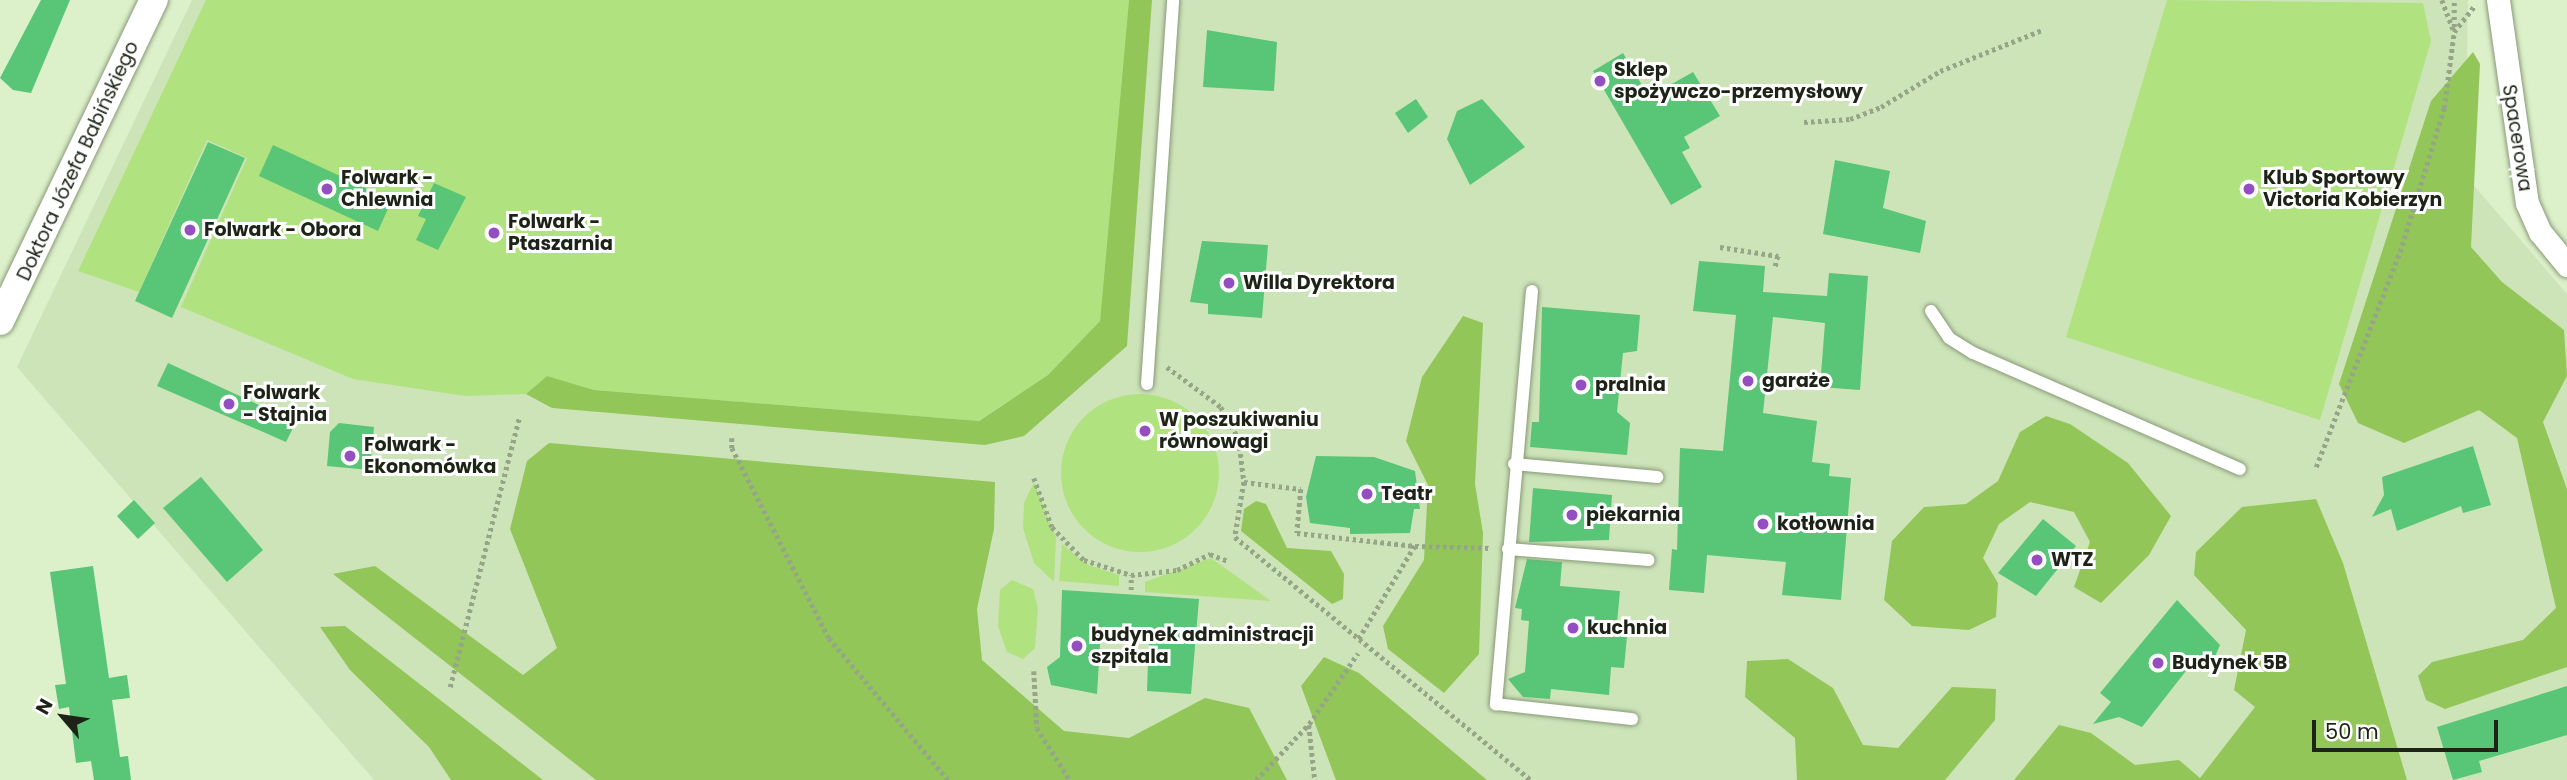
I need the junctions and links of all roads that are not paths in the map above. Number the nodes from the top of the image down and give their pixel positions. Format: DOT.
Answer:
graph roads {
  1 [pos="154,0"];
  2 [pos="1173,0"];
  3 [pos="2498,0"];
  4 [pos="2567,265"];
  5 [pos="1532,291"];
  6 [pos="1931,311"];
  7 [pos="0,321"];
  8 [pos="1147,384"];
  9 [pos="1514,464"];
  10 [pos="2240,469"];
  11 [pos="1657,477"];
  12 [pos="1508,549"];
  13 [pos="1649,560"];
  14 [pos="1632,719"];
  1 -- 7 [label="street, Doktora Józefa Babińskiego"];
  2 -- 8 [label="lane"];
  3 -- 4 [label="street, Spacerowa"];
  5 -- 9 [label="lane"];
  6 -- 10 [label="lane"];
  9 -- 11 [label="lane"];
  9 -- 12 [label="lane"];
  12 -- 13 [label="lane"];
  12 -- 14 [label="lane"];
}
